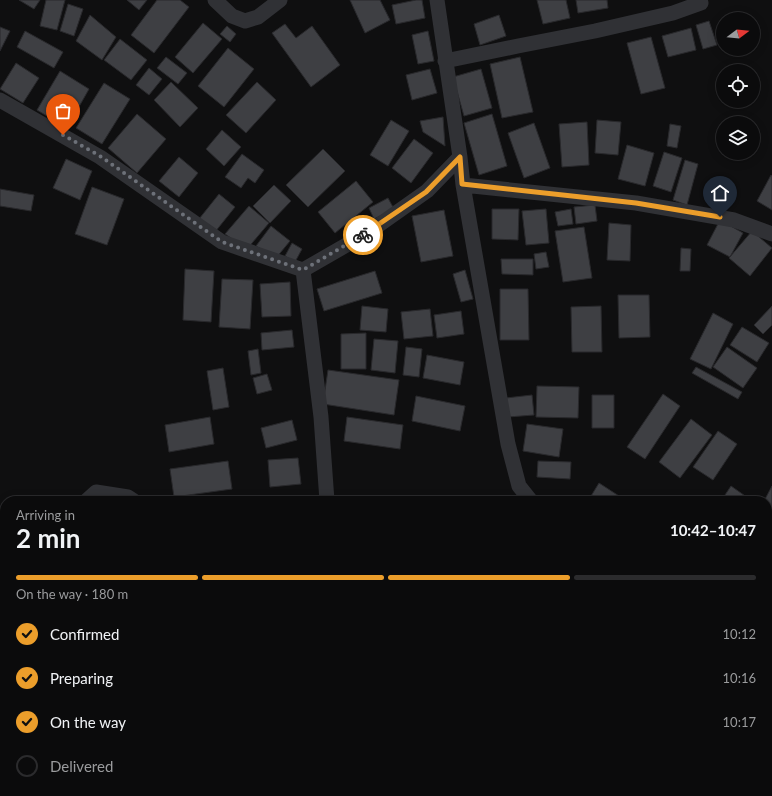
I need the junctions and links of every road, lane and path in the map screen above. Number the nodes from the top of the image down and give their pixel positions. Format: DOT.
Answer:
graph roads {
  1 [pos="215,0"];
  2 [pos="280,0"];
  3 [pos="437,0"];
  4 [pos="701,3"];
  5 [pos="446,62"];
  6 [pos="0,100"];
  7 [pos="460,157"];
  8 [pos="462,184"];
  9 [pos="772,234"];
  10 [pos="303,270"];
  11 [pos="92,496"];
  12 [pos="122,496"];
  13 [pos="327,496"];
  14 [pos="527,496"];
  1 -- 2 [label="street"];
  3 -- 5 [label="street"];
  4 -- 5 [label="street"];
  5 -- 7 [label="street"];
  6 -- 10 [label="street"];
  7 -- 8 [label="street"];
  7 -- 10 [label="street"];
  8 -- 9 [label="street"];
  8 -- 14 [label="street"];
  10 -- 13 [label="street"];
  11 -- 12 [label="street"];
}
